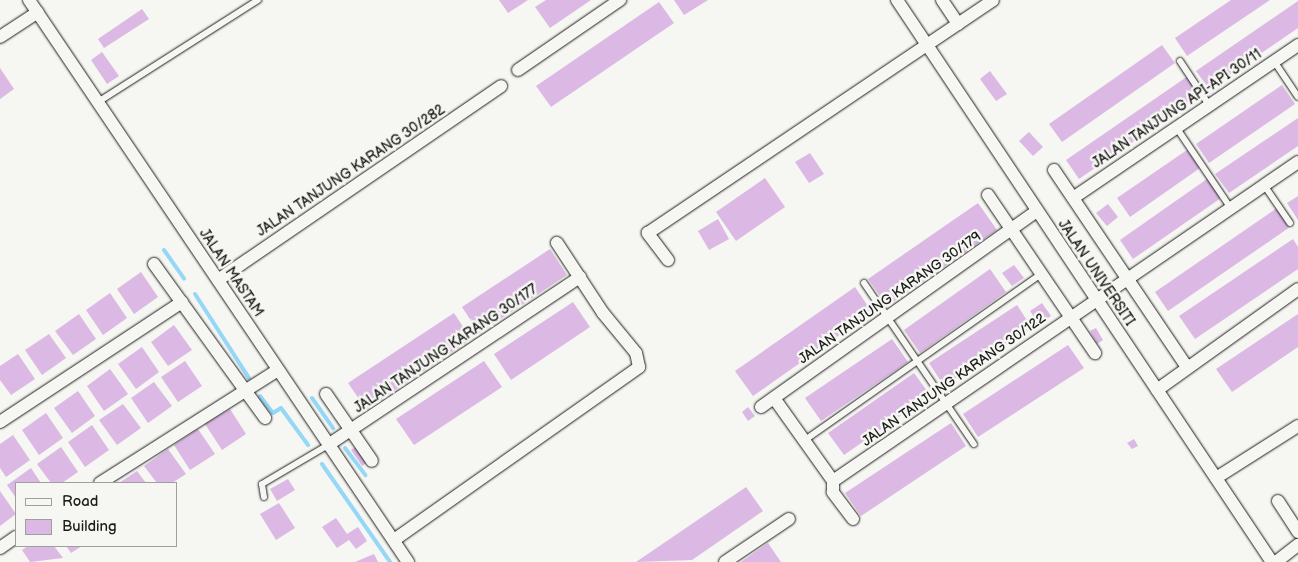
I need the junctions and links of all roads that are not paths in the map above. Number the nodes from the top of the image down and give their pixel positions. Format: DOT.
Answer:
graph roads {
  1 [pos="30,0"];
  2 [pos="258,0"];
  3 [pos="620,0"];
  4 [pos="897,0"];
  5 [pos="942,0"];
  6 [pos="993,0"];
  7 [pos="38,12"];
  8 [pos="958,24"];
  9 [pos="0,37"];
  10 [pos="928,44"];
  11 [pos="1298,45"];
  12 [pos="1180,61"];
  13 [pos="1274,61"];
  14 [pos="518,70"];
  15 [pos="502,86"];
  16 [pos="1298,97"];
  17 [pos="98,102"];
  18 [pos="1209,105"];
  19 [pos="1176,127"];
  20 [pos="1298,162"];
  21 [pos="1054,170"];
  22 [pos="1263,185"];
  23 [pos="988,195"];
  24 [pos="1073,198"];
  25 [pos="1230,207"];
  26 [pos="1035,212"];
  27 [pos="1290,224"];
  28 [pos="1012,231"];
  29 [pos="557,243"];
  30 [pos="668,260"];
  31 [pos="154,264"];
  32 [pos="1041,274"];
  33 [pos="580,277"];
  34 [pos="1129,278"];
  35 [pos="218,280"];
  36 [pos="864,283"];
  37 [pos="1298,289"];
  38 [pos="1096,300"];
  39 [pos="182,302"];
  40 [pos="1071,316"];
  41 [pos="887,318"];
  42 [pos="1095,353"];
  43 [pos="917,362"];
  44 [pos="1186,366"];
  45 [pos="278,370"];
  46 [pos="246,390"];
  47 [pos="1157,390"];
  48 [pos="326,394"];
  49 [pos="774,398"];
  50 [pos="946,403"];
  51 [pos="761,407"];
  52 [pos="264,418"];
  53 [pos="0,422"];
  54 [pos="1298,426"];
  55 [pos="351,430"];
  56 [pos="804,440"];
  57 [pos="974,444"];
  58 [pos="328,445"];
  59 [pos="372,461"];
  60 [pos="1216,478"];
  61 [pos="102,482"];
  62 [pos="832,484"];
  63 [pos="264,497"];
  64 [pos="1278,501"];
  65 [pos="789,519"];
  66 [pos="853,519"];
  67 [pos="1298,532"];
  68 [pos="15,538"];
  69 [pos="394,540"];
  70 [pos="1298,545"];
  71 [pos="0,548"];
  72 [pos="408,562"];
  73 [pos="725,562"];
  74 [pos="1274,562"];
  1 -- 7 [label="street, JALAN MASTAM"];
  2 -- 17 [label="lane"];
  3 -- 14 [label="street"];
  4 -- 10 [label="street, JALAN UNIVERSITI"];
  5 -- 8 [label="street"];
  6 -- 8 [label="street"];
  7 -- 9 [label="street"];
  7 -- 17 [label="street, JALAN MASTAM"];
  8 -- 10 [label="street"];
  10 -- 26 [label="street, JALAN UNIVERSITI"];
  10 -- 30 [label="street"];
  11 -- 13 [label="street, JALAN TANJUNG API-API 30/11"];
  12 -- 18 [label="lane"];
  13 -- 16 [label="lane"];
  13 -- 18 [label="street, JALAN TANJUNG API-API 30/11"];
  15 -- 35 [label="street, JALAN TANJUNG KARANG 30/282"];
  17 -- 35 [label="street, JALAN MASTAM"];
  18 -- 19 [label="street, JALAN TANJUNG API-API 30/11"];
  19 -- 24 [label="street, JALAN TANJUNG API-API 30/11"];
  19 -- 25 [label="lane"];
  20 -- 22 [label="street, JALAN TANJUNG KARANG 30/122"];
  21 -- 24 [label="street"];
  22 -- 25 [label="street, JALAN TANJUNG KARANG 30/122"];
  22 -- 27 [label="lane"];
  23 -- 28 [label="street"];
  24 -- 34 [label="street"];
  25 -- 34 [label="street, JALAN TANJUNG KARANG 30/122"];
  26 -- 28 [label="street, JALAN TANJUNG KARANG 30/179"];
  26 -- 38 [label="street, JALAN UNIVERSITI"];
  28 -- 32 [label="street"];
  28 -- 41 [label="street, JALAN TANJUNG KARANG 30/179"];
  29 -- 33 [label="street"];
  31 -- 39 [label="street"];
  32 -- 40 [label="street"];
  32 -- 43 [label="lane"];
  33 -- 55 [label="street, JALAN TANJUNG KARANG 30/177"];
  33 -- 69 [label="street"];
  34 -- 38 [label="street, JALAN TANJUNG KARANG 30/122"];
  34 -- 44 [label="street"];
  35 -- 45 [label="street, JALAN MASTAM"];
  36 -- 41 [label="lane"];
  37 -- 44 [label="street"];
  38 -- 40 [label="street, JALAN TANJUNG KARANG 30/122"];
  38 -- 47 [label="street, JALAN UNIVERSITI"];
  39 -- 46 [label="street"];
  39 -- 53 [label="street"];
  40 -- 42 [label="street"];
  40 -- 50 [label="street, JALAN TANJUNG KARANG 30/122"];
  41 -- 43 [label="lane"];
  41 -- 49 [label="street, JALAN TANJUNG KARANG 30/179"];
  43 -- 50 [label="lane"];
  43 -- 56 [label="lane"];
  44 -- 47 [label="street"];
  45 -- 46 [label="street"];
  45 -- 58 [label="street, JALAN MASTAM"];
  46 -- 52 [label="street"];
  46 -- 61 [label="street"];
  47 -- 60 [label="street, JALAN UNIVERSITI"];
  48 -- 55 [label="street"];
  49 -- 51 [label="street, JALAN TANJUNG KARANG 30/179"];
  49 -- 56 [label="street"];
  50 -- 57 [label="lane"];
  50 -- 62 [label="street, JALAN TANJUNG KARANG 30/122"];
  54 -- 60 [label="street"];
  55 -- 58 [label="street, JALAN TANJUNG KARANG 30/177"];
  55 -- 59 [label="street"];
  56 -- 62 [label="street"];
  58 -- 63 [label="lane"];
  58 -- 69 [label="street, JALAN MASTAM"];
  60 -- 74 [label="street, JALAN UNIVERSITI"];
  62 -- 66 [label="street"];
  64 -- 67 [label="street"];
  65 -- 73 [label="street"];
  68 -- 71 [label="street"];
  69 -- 72 [label="street, JALAN MASTAM"];
  70 -- 74 [label="street"];
}
